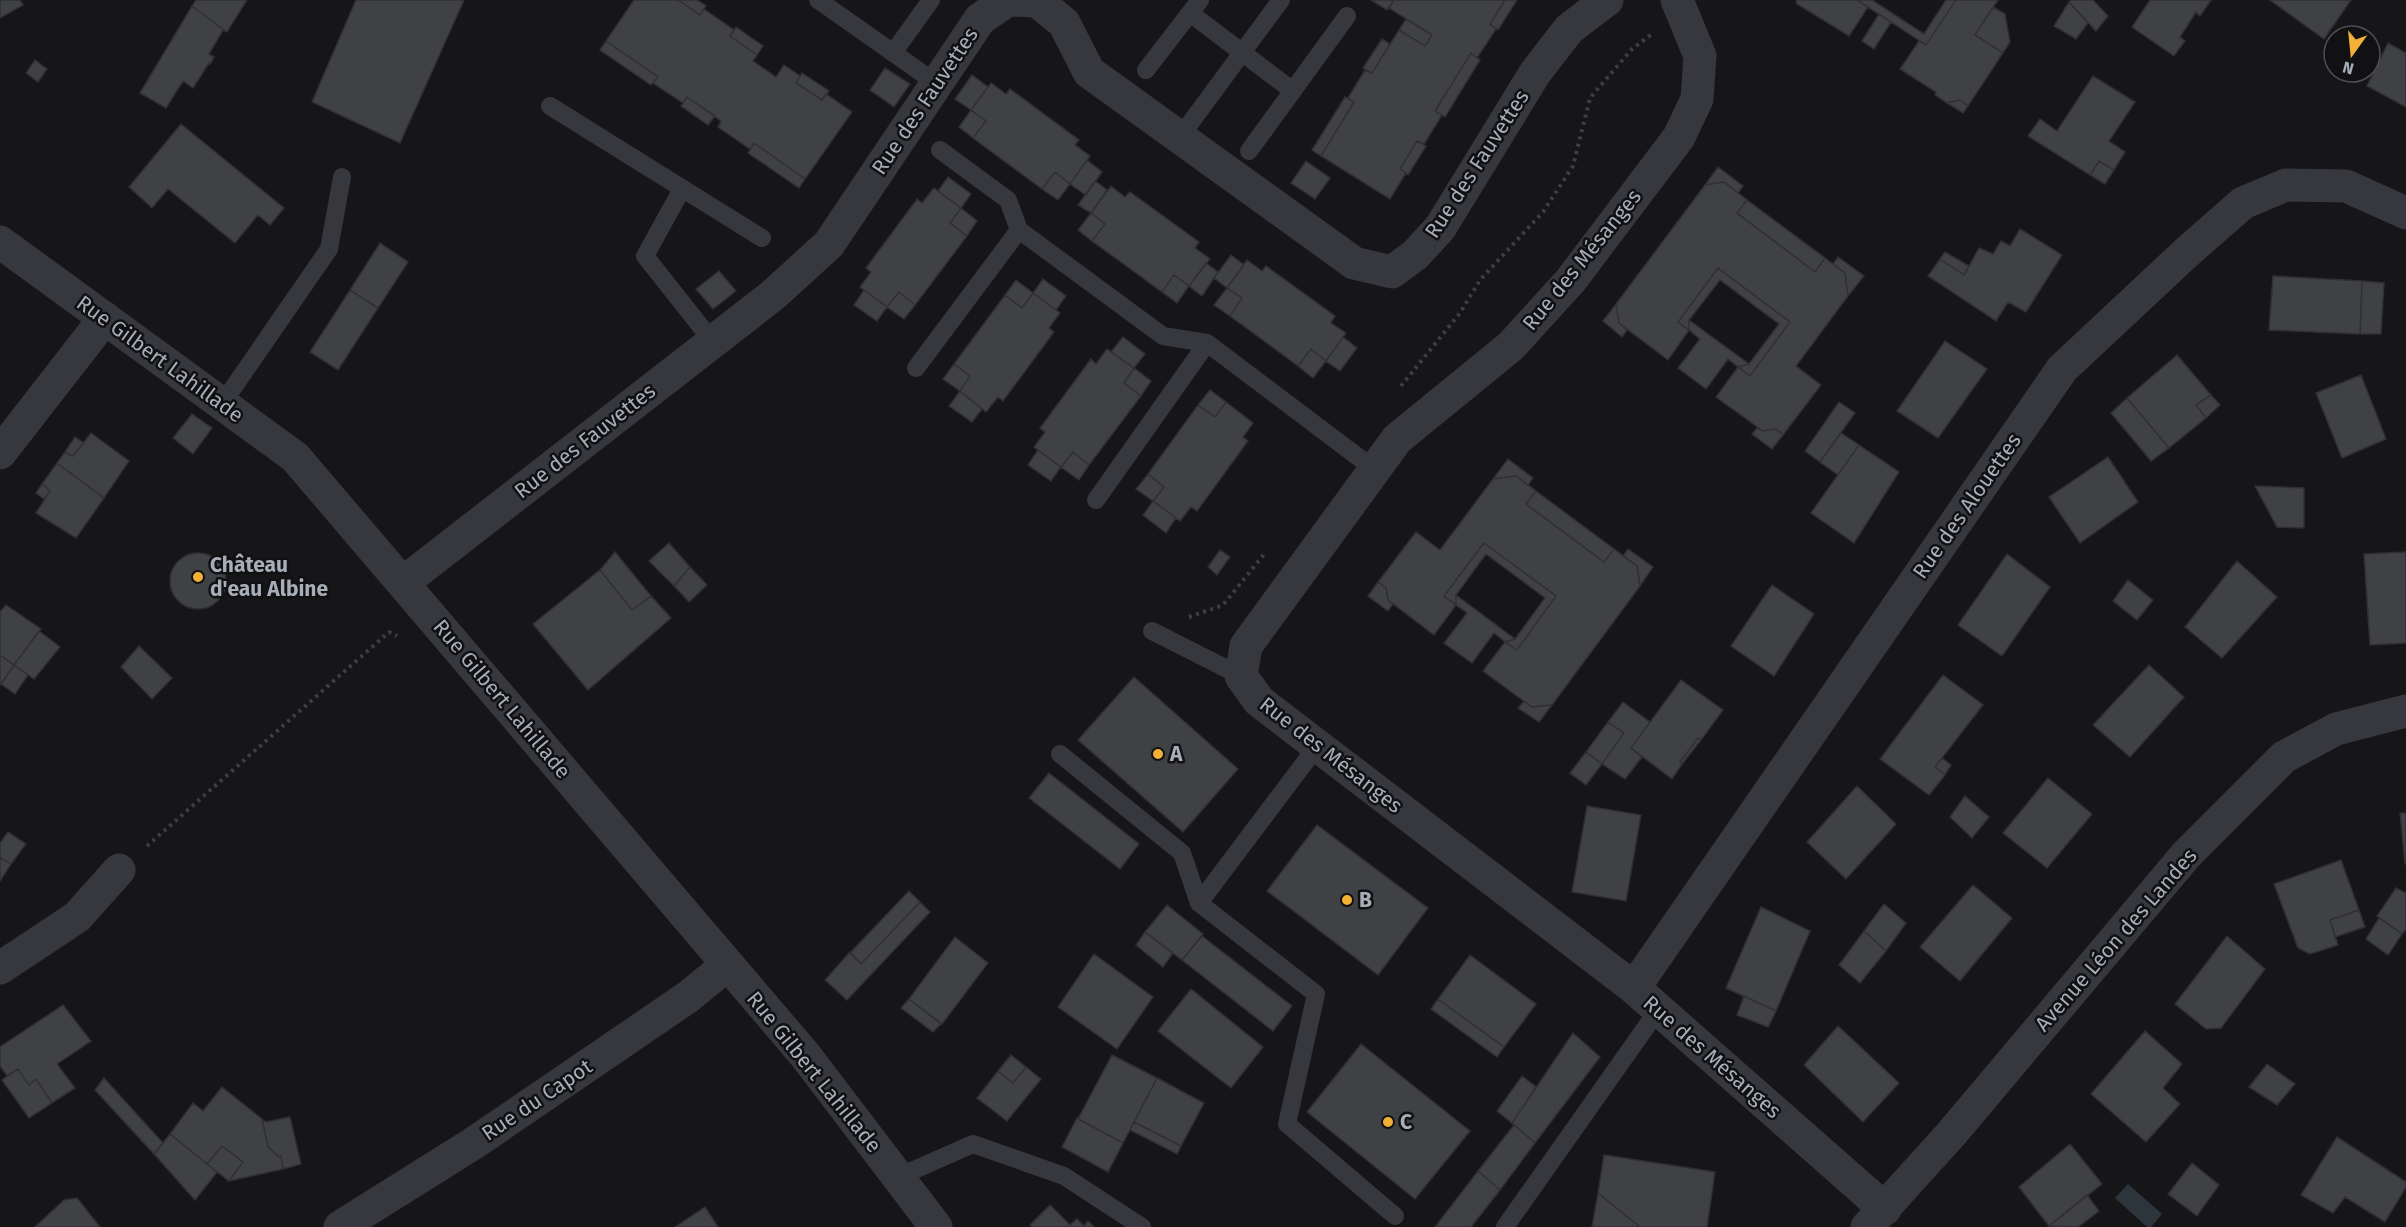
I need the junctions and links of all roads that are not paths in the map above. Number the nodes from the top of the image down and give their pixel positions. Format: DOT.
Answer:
graph roads {
  1 [pos="818,0"];
  2 [pos="931,0"];
  3 [pos="1281,0"];
  4 [pos="1607,0"];
  5 [pos="1680,6"];
  6 [pos="1195,7"];
  7 [pos="1347,16"];
  8 [pos="1242,52"];
  9 [pos="893,53"];
  10 [pos="1146,70"];
  11 [pos="936,83"];
  12 [pos="1293,91"];
  13 [pos="550,106"];
  14 [pos="1180,138"];
  15 [pos="940,150"];
  16 [pos="1249,151"];
  17 [pos="342,177"];
  18 [pos="682,189"];
  19 [pos="2406,213"];
  20 [pos="1019,230"];
  21 [pos="762,238"];
  22 [pos="0,242"];
  23 [pos="105,318"];
  24 [pos="713,342"];
  25 [pos="1207,343"];
  26 [pos="916,368"];
  27 [pos="222,404"];
  28 [pos="0,453"];
  29 [pos="1374,469"];
  30 [pos="1096,500"];
  31 [pos="404,582"];
  32 [pos="1152,631"];
  33 [pos="1241,676"];
  34 [pos="2406,711"];
  35 [pos="1318,745"];
  36 [pos="1060,754"];
  37 [pos="119,870"];
  38 [pos="1199,903"];
  39 [pos="727,965"];
  40 [pos="0,968"];
  41 [pos="1634,988"];
  42 [pos="1658,1010"];
  43 [pos="898,1177"];
  44 [pos="1395,1216"];
  45 [pos="1876,1218"];
  46 [pos="340,1227"];
  47 [pos="936,1227"];
  48 [pos="1142,1227"];
  49 [pos="1504,1227"];
  1 -- 9 [label="lane"];
  2 -- 9 [label="lane"];
  3 -- 8 [label="lane"];
  4 -- 14 [label="street, Rue des Fauvettes"];
  5 -- 29 [label="street, Rue des Mésanges"];
  6 -- 8 [label="lane"];
  6 -- 10 [label="lane"];
  7 -- 12 [label="lane"];
  8 -- 12 [label="lane"];
  8 -- 14 [label="lane"];
  9 -- 11 [label="lane"];
  11 -- 14 [label="street, Rue des Fauvettes"];
  11 -- 24 [label="street, Rue des Fauvettes"];
  12 -- 16 [label="lane"];
  13 -- 18 [label="lane"];
  15 -- 20 [label="lane"];
  17 -- 27 [label="lane"];
  18 -- 21 [label="lane"];
  18 -- 24 [label="lane"];
  19 -- 41 [label="street, Rue des Alouettes"];
  20 -- 25 [label="lane"];
  20 -- 26 [label="lane"];
  22 -- 23 [label="street, Rue Gilbert Lahillade"];
  23 -- 27 [label="street, Rue Gilbert Lahillade"];
  23 -- 28 [label="street"];
  24 -- 31 [label="street, Rue des Fauvettes"];
  25 -- 29 [label="lane"];
  25 -- 30 [label="lane"];
  27 -- 31 [label="street, Rue Gilbert Lahillade"];
  29 -- 33 [label="street, Rue des Mésanges"];
  31 -- 39 [label="street, Rue Gilbert Lahillade"];
  32 -- 33 [label="lane"];
  33 -- 35 [label="street, Rue des Mésanges"];
  34 -- 45 [label="street, Avenue Léon des Landes"];
  35 -- 38 [label="lane"];
  35 -- 41 [label="street, Rue des Mésanges"];
  36 -- 38 [label="lane"];
  37 -- 40 [label="street"];
  38 -- 44 [label="lane"];
  39 -- 43 [label="street, Rue Gilbert Lahillade"];
  39 -- 46 [label="street, Rue du Capot"];
  41 -- 42 [label="street, Rue des Mésanges"];
  42 -- 45 [label="street, Rue des Mésanges"];
  42 -- 49 [label="lane"];
  43 -- 47 [label="street, Rue Gilbert Lahillade"];
  43 -- 48 [label="lane"];
}
